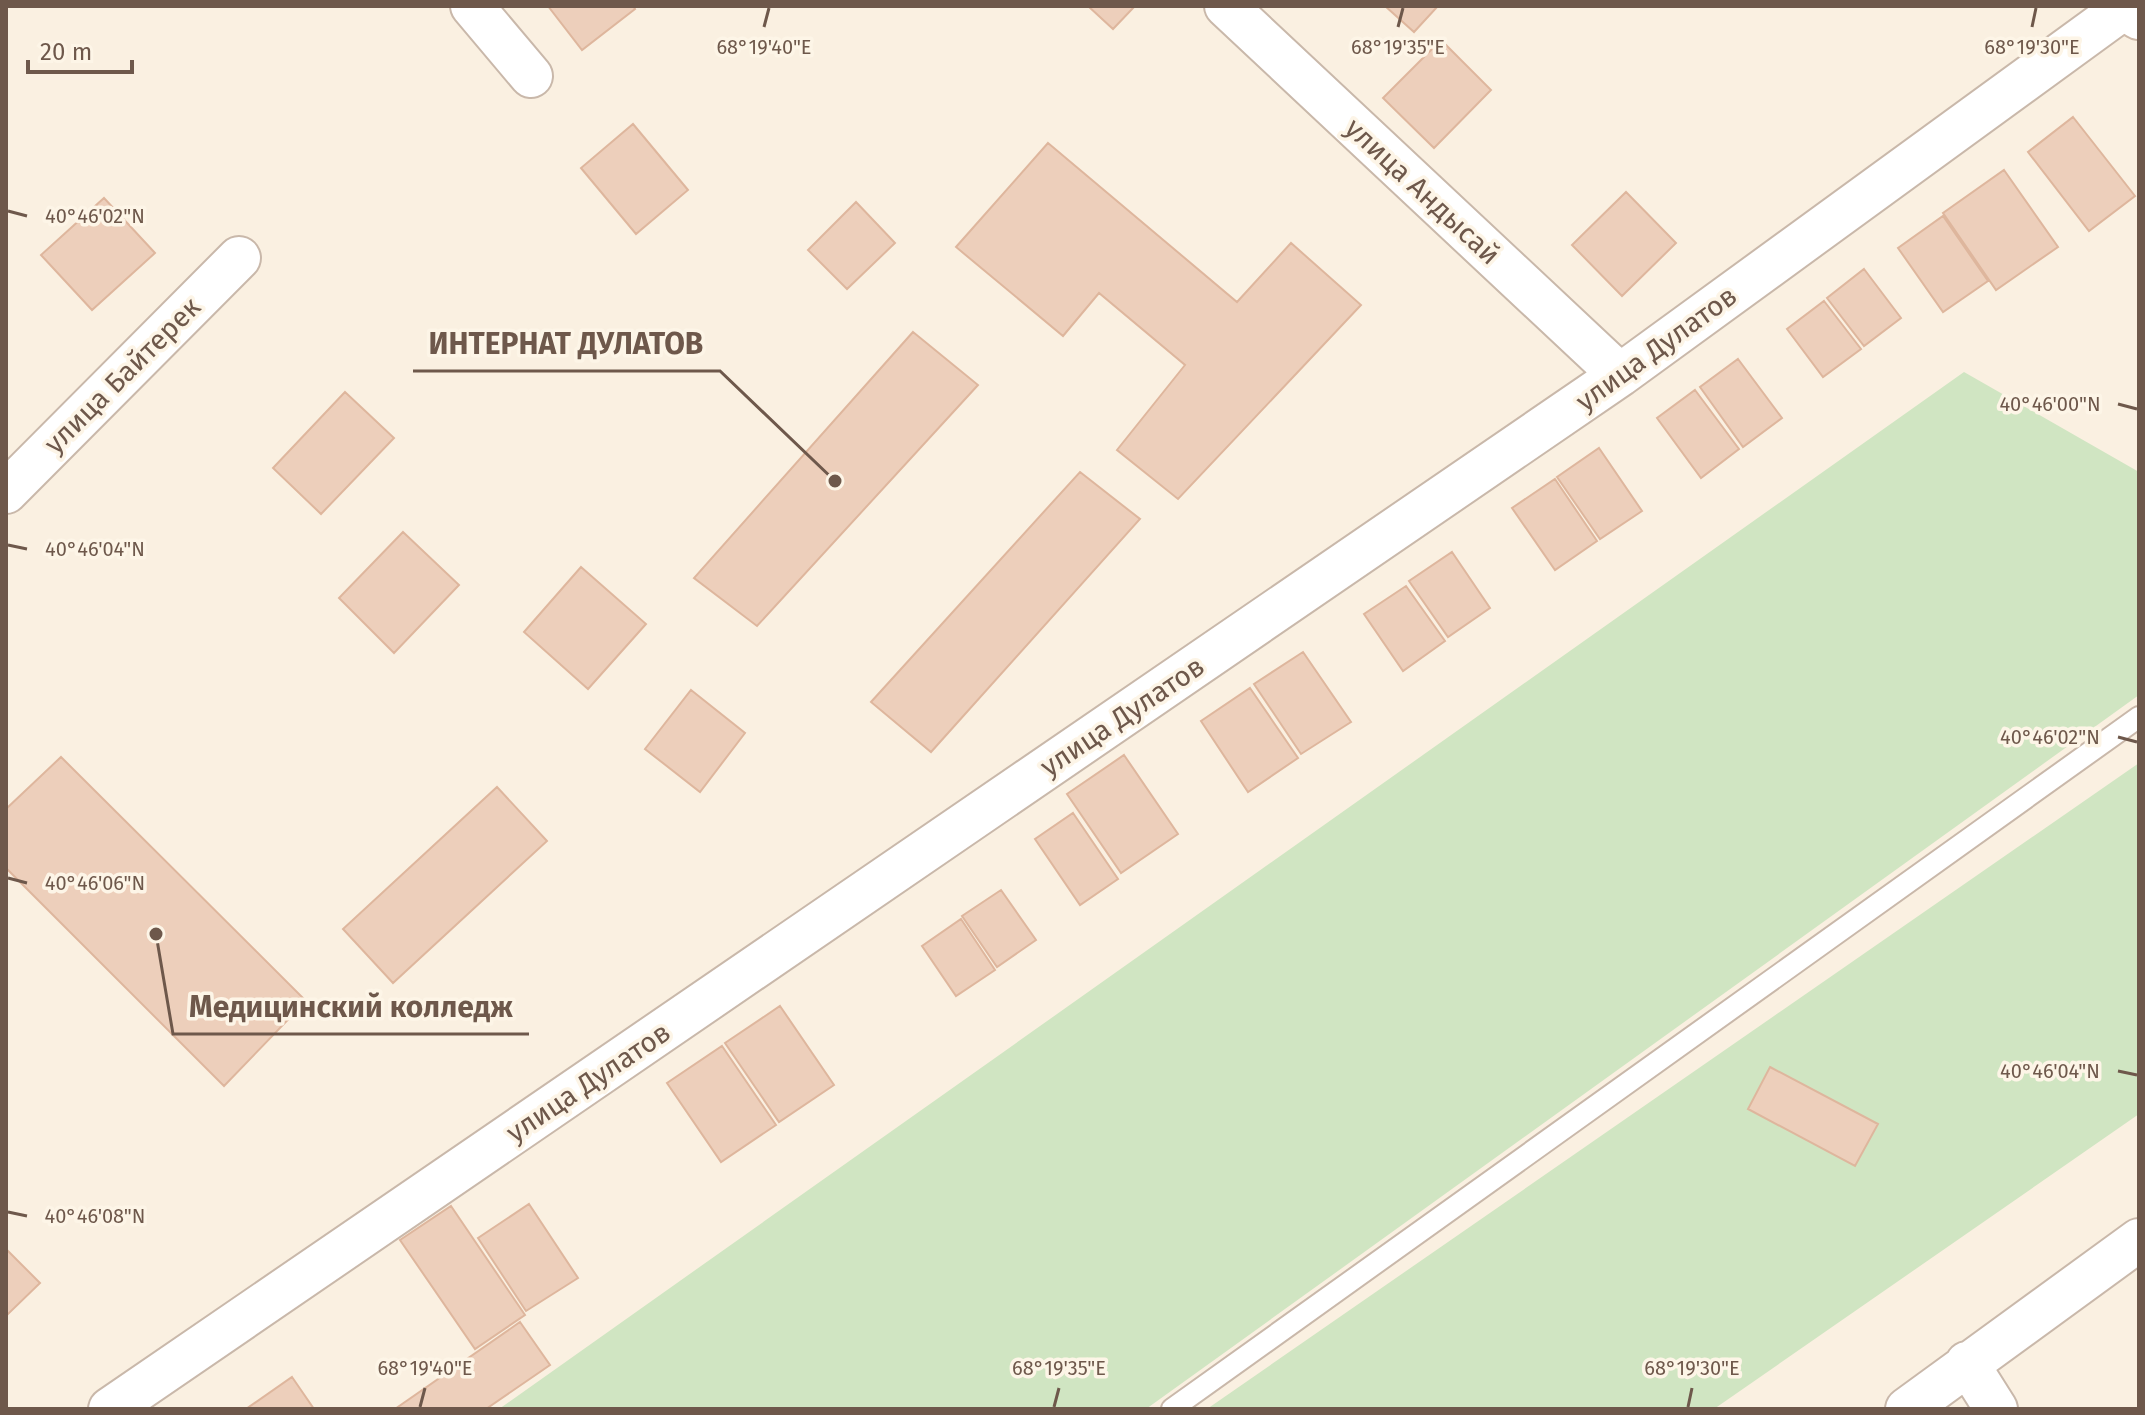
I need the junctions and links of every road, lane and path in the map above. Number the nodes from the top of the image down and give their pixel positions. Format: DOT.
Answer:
graph roads {
  1 [pos="472,6"];
  2 [pos="1226,6"];
  3 [pos="2128,10"];
  4 [pos="531,76"];
  5 [pos="239,258"];
  6 [pos="1620,375"];
  7 [pos="6,492"];
  8 [pos="2139,717"];
  9 [pos="2139,1240"];
  10 [pos="1967,1363"];
  11 [pos="110,1409"];
  12 [pos="1172,1409"];
  13 [pos="1907,1409"];
  14 [pos="1996,1409"];
  1 -- 4 [label="street"];
  2 -- 6 [label="street, улица Андысай"];
  3 -- 6 [label="street, улица Дулатов"];
  5 -- 7 [label="street, улица Байтерек"];
  6 -- 11 [label="street, улица Дулатов"];
  8 -- 12 [label="lane"];
  9 -- 10 [label="street"];
  10 -- 13 [label="street"];
  10 -- 14 [label="street"];
}
